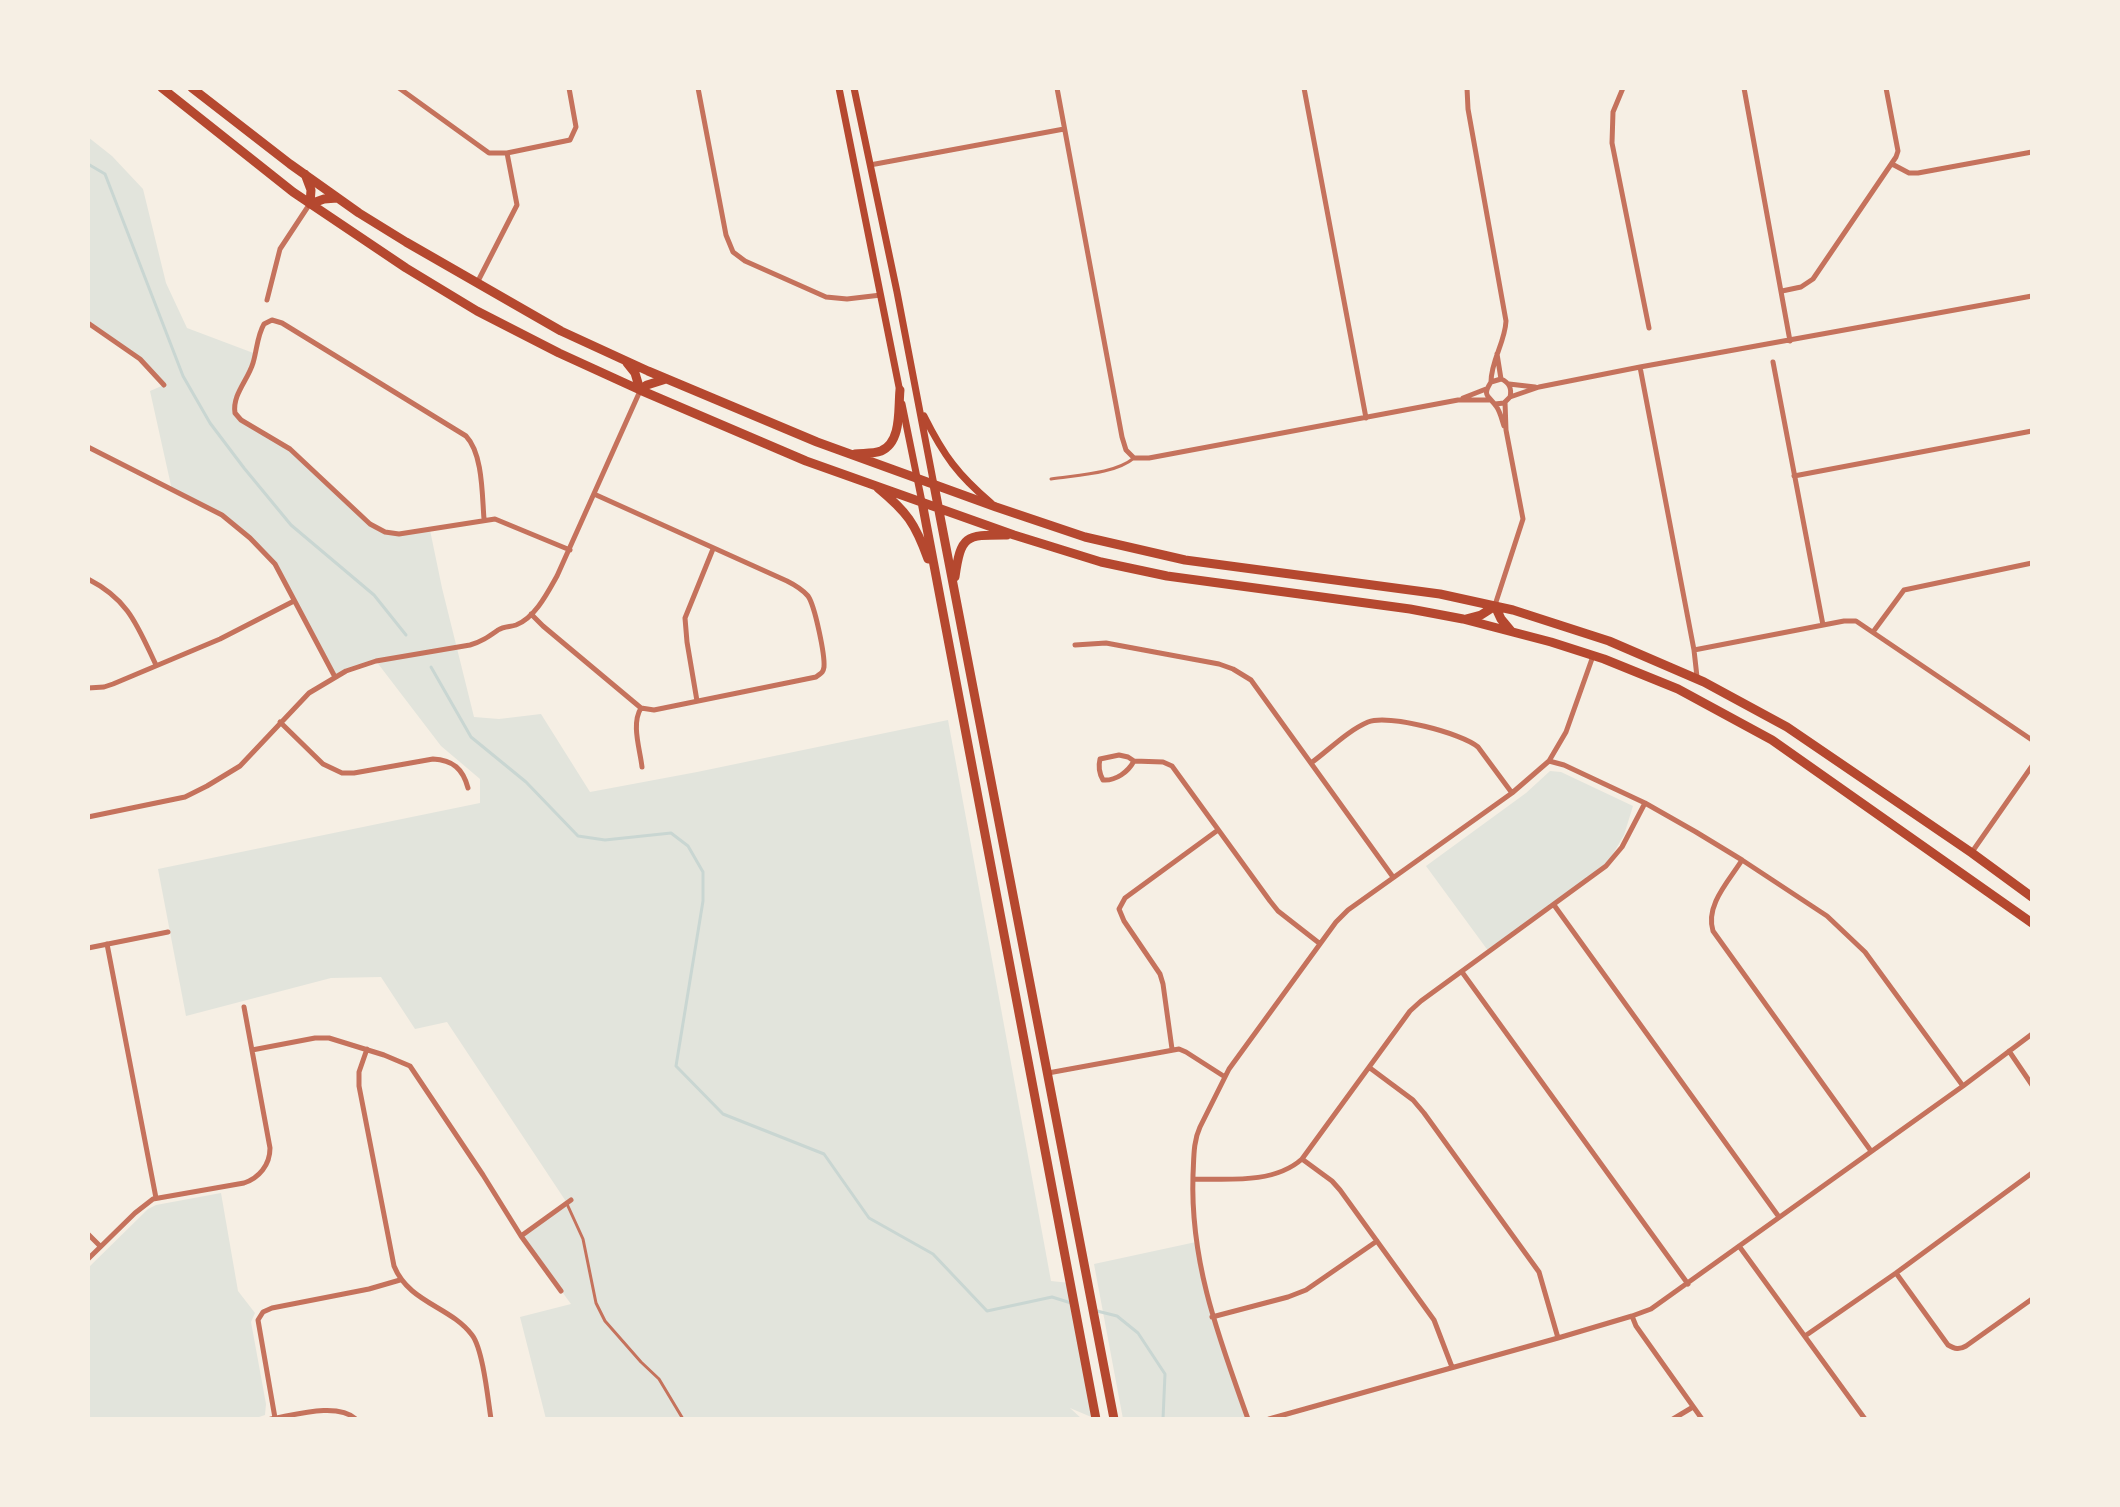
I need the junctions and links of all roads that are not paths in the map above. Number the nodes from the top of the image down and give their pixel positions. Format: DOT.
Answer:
graph roads {
  1 [pos="162,88"];
  2 [pos="192,88"];
  3 [pos="399,88"];
  4 [pos="569,88"];
  5 [pos="698,88"];
  6 [pos="839,88"];
  7 [pos="854,88"];
  8 [pos="1057,88"];
  9 [pos="1304,88"];
  10 [pos="1467,88"];
  11 [pos="1623,88"];
  12 [pos="1744,88"];
  13 [pos="1886,88"];
  14 [pos="1064,129"];
  15 [pos="2032,152"];
  16 [pos="507,153"];
  17 [pos="1892,164"];
  18 [pos="870,165"];
  19 [pos="855,168"];
  20 [pos="305,174"];
  21 [pos="339,198"];
  22 [pos="310,204"];
  23 [pos="477,283"];
  24 [pos="1782,291"];
  25 [pos="897,292"];
  26 [pos="881,295"];
  27 [pos="2032,296"];
  28 [pos="267,300"];
  29 [pos="88,323"];
  30 [pos="1649,328"];
  31 [pos="1790,341"];
  32 [pos="1497,353"];
  33 [pos="625,361"];
  34 [pos="1773,362"];
  35 [pos="1640,367"];
  36 [pos="667,379"];
  37 [pos="1501,379"];
  38 [pos="1491,382"];
  39 [pos="1508,384"];
  40 [pos="164,385"];
  41 [pos="1539,387"];
  42 [pos="1486,389"];
  43 [pos="640,390"];
  44 [pos="900,390"];
  45 [pos="1458,400"];
  46 [pos="1508,400"];
  47 [pos="1492,402"];
  48 [pos="920,407"];
  49 [pos="1366,418"];
  50 [pos="1506,430"];
  51 [pos="2032,431"];
  52 [pos="88,447"];
  53 [pos="852,454"];
  54 [pos="1137,458"];
  55 [pos="1794,476"];
  56 [pos="917,478"];
  57 [pos="1051,479"];
  58 [pos="871,482"];
  59 [pos="934,485"];
  60 [pos="594,494"];
  61 [pos="922,502"];
  62 [pos="996,507"];
  63 [pos="939,508"];
  64 [pos="484,519"];
  65 [pos="1014,535"];
  66 [pos="713,549"];
  67 [pos="570,550"];
  68 [pos="2032,563"];
  69 [pos="88,579"];
  70 [pos="937,585"];
  71 [pos="953,586"];
  72 [pos="294,601"];
  73 [pos="1495,606"];
  74 [pos="531,614"];
  75 [pos="1463,619"];
  76 [pos="1823,625"];
  77 [pos="1511,631"];
  78 [pos="1873,632"];
  79 [pos="1075,645"];
  80 [pos="1694,650"];
  81 [pos="1593,655"];
  82 [pos="156,665"];
  83 [pos="335,677"];
  84 [pos="1697,678"];
  85 [pos="1674,687"];
  86 [pos="88,688"];
  87 [pos="697,701"];
  88 [pos="641,708"];
  89 [pos="1719,710"];
  90 [pos="280,722"];
  91 [pos="982,733"];
  92 [pos="965,736"];
  93 [pos="2032,740"];
  94 [pos="1134,761"];
  95 [pos="1549,761"];
  96 [pos="1311,763"];
  97 [pos="2032,766"];
  98 [pos="642,767"];
  99 [pos="468,788"];
  100 [pos="1512,793"];
  101 [pos="1645,803"];
  102 [pos="88,817"];
  103 [pos="1218,830"];
  104 [pos="1972,853"];
  105 [pos="1742,860"];
  106 [pos="1393,877"];
  107 [pos="2032,897"];
  108 [pos="1554,905"];
  109 [pos="2032,923"];
  110 [pos="168,932"];
  111 [pos="1319,943"];
  112 [pos="107,944"];
  113 [pos="88,948"];
  114 [pos="1462,972"];
  115 [pos="244,1007"];
  116 [pos="2032,1034"];
  117 [pos="367,1049"];
  118 [pos="1172,1049"];
  119 [pos="252,1050"];
  120 [pos="2009,1051"];
  121 [pos="1370,1068"];
  122 [pos="1048,1073"];
  123 [pos="1030,1077"];
  124 [pos="1225,1077"];
  125 [pos="2032,1085"];
  126 [pos="1963,1086"];
  127 [pos="1871,1151"];
  128 [pos="1302,1159"];
  129 [pos="2032,1173"];
  130 [pos="1193,1179"];
  131 [pos="156,1198"];
  132 [pos="569,1202"];
  133 [pos="1779,1217"];
  134 [pos="88,1234"];
  135 [pos="521,1236"];
  136 [pos="1377,1241"];
  137 [pos="100,1246"];
  138 [pos="1739,1246"];
  139 [pos="88,1259"];
  140 [pos="1896,1273"];
  141 [pos="400,1280"];
  142 [pos="1688,1284"];
  143 [pos="561,1291"];
  144 [pos="2032,1299"];
  145 [pos="1632,1316"];
  146 [pos="1212,1317"];
  147 [pos="1805,1336"];
  148 [pos="1558,1338"];
  149 [pos="1452,1367"];
  150 [pos="1693,1407"];
  151 [pos="273,1419"];
  152 [pos="356,1419"];
  153 [pos="491,1419"];
  154 [pos="683,1419"];
  155 [pos="1096,1419"];
  156 [pos="1114,1419"];
  157 [pos="1248,1419"];
  158 [pos="1269,1419"];
  159 [pos="1673,1419"];
  160 [pos="1702,1419"];
  161 [pos="1865,1419"];
  1 -- 22 [label="highway"];
  2 -- 20 [label="highway"];
  3 -- 16 [label="street"];
  4 -- 16 [label="street"];
  5 -- 26 [label="street"];
  6 -- 19 [label="main road"];
  7 -- 18 [label="main road"];
  8 -- 14 [label="street"];
  9 -- 49 [label="street"];
  10 -- 32 [label="street"];
  11 -- 30 [label="street"];
  12 -- 24 [label="street"];
  13 -- 17 [label="street"];
  14 -- 18 [label="street"];
  14 -- 54 [label="street"];
  15 -- 17 [label="street"];
  16 -- 23 [label="street"];
  17 -- 24 [label="street"];
  18 -- 19 [label="main road"];
  18 -- 25 [label="main road"];
  19 -- 26 [label="main road"];
  20 -- 21 [label="highway"];
  20 -- 22 [label="highway"];
  21 -- 22 [label="highway"];
  21 -- 23 [label="highway"];
  22 -- 28 [label="street"];
  22 -- 43 [label="highway"];
  23 -- 33 [label="highway"];
  24 -- 31 [label="street"];
  25 -- 26 [label="main road"];
  25 -- 48 [label="main road"];
  26 -- 44 [label="main road"];
  27 -- 31 [label="street"];
  29 -- 40 [label="street"];
  31 -- 35 [label="street"];
  32 -- 37 [label="street"];
  32 -- 38 [label="street"];
  33 -- 36 [label="highway"];
  33 -- 43 [label="highway"];
  34 -- 55 [label="street"];
  35 -- 41 [label="street"];
  35 -- 80 [label="street"];
  36 -- 43 [label="highway"];
  36 -- 53 [label="highway"];
  37 -- 38 [label="street"];
  37 -- 39 [label="street"];
  38 -- 42 [label="street"];
  39 -- 41 [label="street"];
  39 -- 46 [label="street"];
  41 -- 46 [label="street"];
  42 -- 45 [label="street"];
  42 -- 47 [label="street"];
  43 -- 58 [label="highway"];
  43 -- 60 [label="street"];
  44 -- 53 [label="highway"];
  44 -- 56 [label="main road"];
  45 -- 47 [label="street"];
  45 -- 49 [label="street"];
  46 -- 47 [label="street"];
  46 -- 50 [label="street"];
  47 -- 50 [label="street"];
  48 -- 59 [label="main road"];
  48 -- 62 [label="main road"];
  49 -- 54 [label="street"];
  50 -- 73 [label="street"];
  51 -- 55 [label="street"];
  52 -- 72 [label="street"];
  53 -- 56 [label="highway"];
  54 -- 57 [label="lane"];
  55 -- 76 [label="street"];
  56 -- 59 [label="highway"];
  56 -- 61 [label="main road"];
  58 -- 61 [label="highway"];
  58 -- 70 [label="highway"];
  59 -- 62 [label="highway"];
  59 -- 63 [label="highway"];
  60 -- 66 [label="street"];
  60 -- 67 [label="street"];
  61 -- 63 [label="highway"];
  61 -- 70 [label="highway"];
  62 -- 73 [label="highway"];
  63 -- 65 [label="highway"];
  63 -- 71 [label="highway"];
  64 -- 64 [label="street"];
  64 -- 67 [label="street"];
  65 -- 71 [label="highway"];
  65 -- 75 [label="highway"];
  66 -- 87 [label="street"];
  66 -- 87 [label="street"];
  67 -- 74 [label="street"];
  68 -- 78 [label="street"];
  69 -- 82 [label="street"];
  70 -- 92 [label="highway"];
  71 -- 91 [label="highway"];
  72 -- 82 [label="street"];
  72 -- 83 [label="street"];
  73 -- 75 [label="highway"];
  73 -- 77 [label="highway"];
  73 -- 84 [label="highway"];
  74 -- 83 [label="street"];
  74 -- 88 [label="street"];
  75 -- 77 [label="highway"];
  76 -- 78 [label="street"];
  76 -- 80 [label="street"];
  77 -- 81 [label="highway"];
  78 -- 93 [label="street"];
  79 -- 96 [label="street"];
  80 -- 84 [label="street"];
  81 -- 85 [label="highway"];
  81 -- 95 [label="street"];
  82 -- 86 [label="street"];
  83 -- 90 [label="street"];
  84 -- 85 [label="highway"];
  84 -- 89 [label="highway"];
  84 -- 104 [label="highway"];
  85 -- 89 [label="highway"];
  87 -- 88 [label="street"];
  88 -- 98 [label="street"];
  89 -- 109 [label="highway"];
  90 -- 99 [label="street"];
  90 -- 102 [label="street"];
  91 -- 92 [label="highway"];
  91 -- 122 [label="highway"];
  92 -- 123 [label="highway"];
  94 -- 94 [label="street"];
  94 -- 103 [label="street"];
  95 -- 100 [label="street"];
  95 -- 101 [label="street"];
  96 -- 100 [label="street"];
  96 -- 106 [label="street"];
  97 -- 104 [label="street"];
  100 -- 106 [label="street"];
  101 -- 105 [label="street"];
  101 -- 108 [label="street"];
  103 -- 111 [label="street"];
  103 -- 118 [label="street"];
  104 -- 107 [label="highway"];
  105 -- 126 [label="street"];
  105 -- 127 [label="street"];
  106 -- 111 [label="street"];
  108 -- 114 [label="street"];
  108 -- 133 [label="street"];
  110 -- 112 [label="street"];
  111 -- 124 [label="street"];
  112 -- 113 [label="street"];
  112 -- 131 [label="street"];
  114 -- 121 [label="street"];
  114 -- 142 [label="street"];
  115 -- 119 [label="street"];
  116 -- 120 [label="street"];
  117 -- 119 [label="street"];
  117 -- 135 [label="street"];
  117 -- 141 [label="street"];
  118 -- 122 [label="street"];
  118 -- 124 [label="street"];
  119 -- 131 [label="street"];
  120 -- 125 [label="street"];
  120 -- 126 [label="street"];
  121 -- 128 [label="street"];
  121 -- 148 [label="street"];
  122 -- 123 [label="highway"];
  122 -- 156 [label="highway"];
  123 -- 155 [label="highway"];
  124 -- 130 [label="street"];
  126 -- 127 [label="street"];
  127 -- 133 [label="street"];
  128 -- 130 [label="street"];
  128 -- 136 [label="street"];
  129 -- 140 [label="street"];
  130 -- 146 [label="street"];
  131 -- 137 [label="street"];
  132 -- 135 [label="street"];
  132 -- 154 [label="lane"];
  133 -- 138 [label="street"];
  134 -- 137 [label="street"];
  135 -- 143 [label="street"];
  136 -- 146 [label="street"];
  136 -- 149 [label="street"];
  137 -- 139 [label="street"];
  138 -- 142 [label="street"];
  138 -- 147 [label="street"];
  140 -- 144 [label="street"];
  140 -- 147 [label="street"];
  141 -- 151 [label="street"];
  141 -- 153 [label="street"];
  142 -- 145 [label="street"];
  145 -- 148 [label="street"];
  145 -- 150 [label="street"];
  146 -- 157 [label="street"];
  147 -- 161 [label="street"];
  148 -- 149 [label="street"];
  149 -- 158 [label="street"];
  150 -- 159 [label="street"];
  150 -- 160 [label="street"];
  151 -- 152 [label="street"];
}
